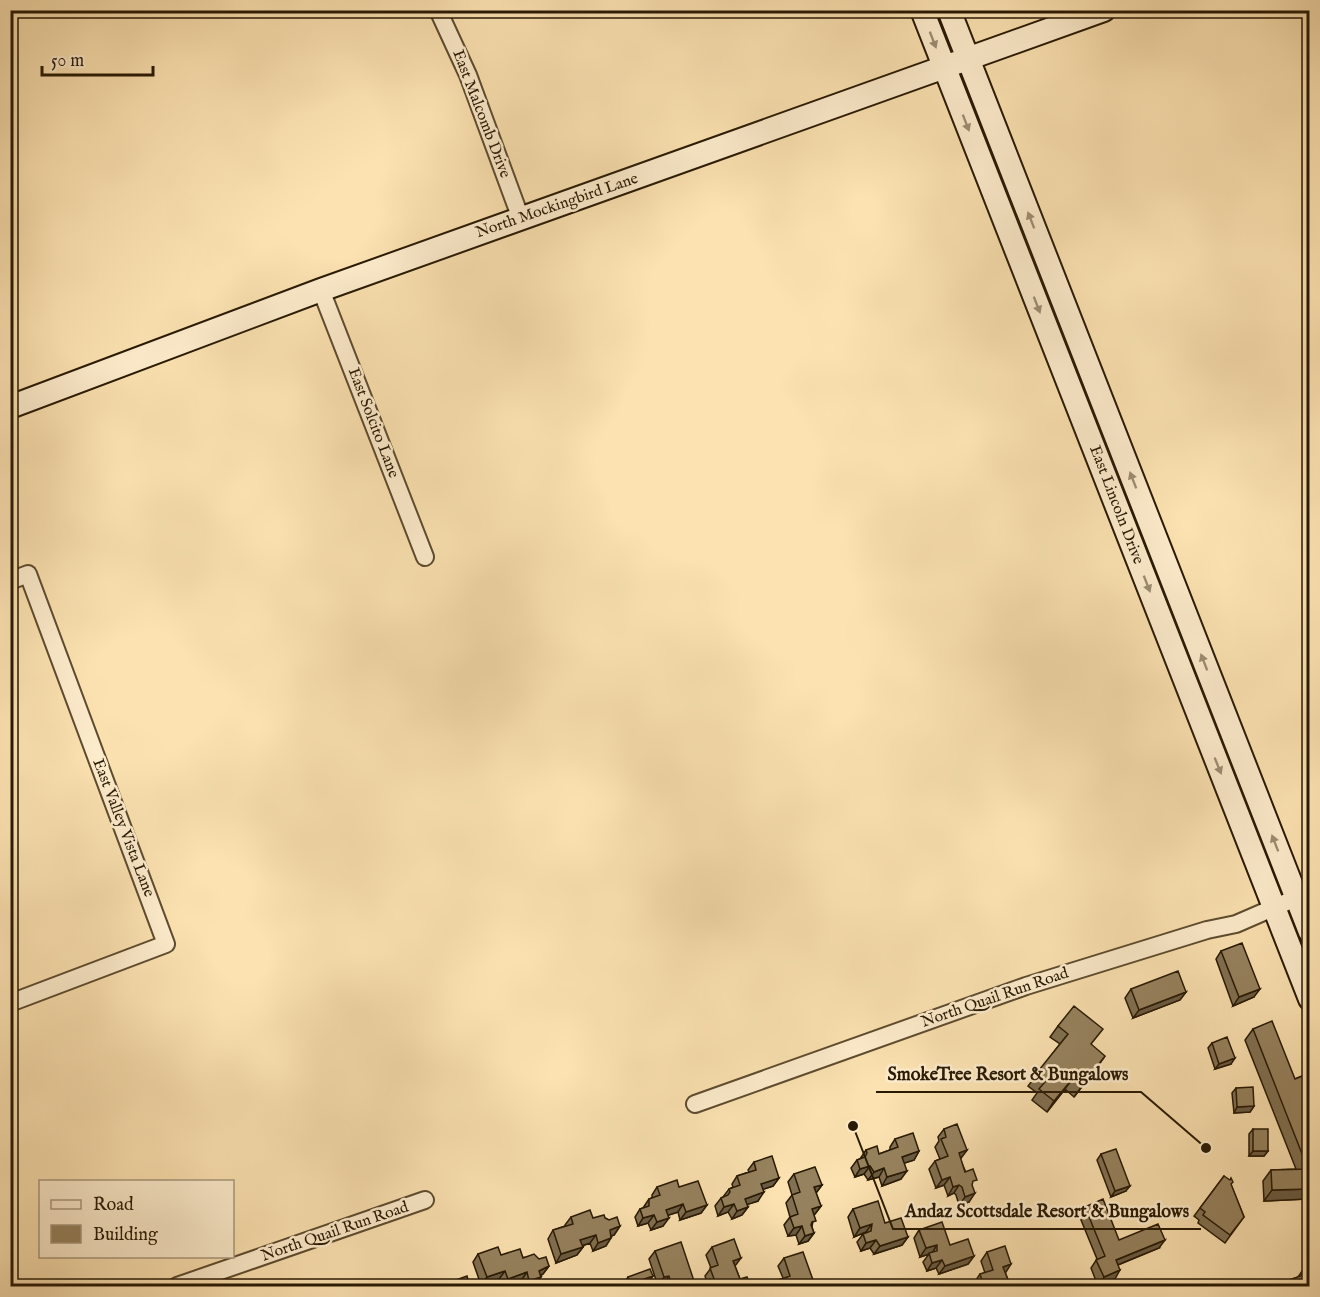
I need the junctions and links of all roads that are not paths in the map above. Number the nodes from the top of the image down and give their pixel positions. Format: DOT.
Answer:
graph roads {
  1 [pos="438,10"];
  2 [pos="922,10"];
  3 [pos="949,10"];
  4 [pos="1104,10"];
  5 [pos="968,60"];
  6 [pos="945,69"];
  7 [pos="521,219"];
  8 [pos="321,290"];
  9 [pos="10,407"];
  10 [pos="1106,411"];
  11 [pos="1082,418"];
  12 [pos="425,557"];
  13 [pos="10,580"];
  14 [pos="1296,898"];
  15 [pos="1274,906"];
  16 [pos="1310,932"];
  17 [pos="1310,999"];
  18 [pos="10,1003"];
  19 [pos="695,1104"];
  20 [pos="425,1200"];
  21 [pos="177,1287"];
  1 -- 7 [label="street, East Malcomb Drive"];
  2 -- 6 [label="main road, East Lincoln Drive, one-way"];
  3 -- 5 [label="main road, East Lincoln Drive"];
  4 -- 5 [label="main road, North Mockingbird Lane"];
  5 -- 6 [label="main road, North Mockingbird Lane"];
  10 -- 5 [label="main road, East Lincoln Drive, one-way"];
  6 -- 7 [label="main road, North Mockingbird Lane"];
  6 -- 11 [label="main road, East Lincoln Drive, one-way"];
  7 -- 8 [label="main road, North Mockingbird Lane"];
  8 -- 9 [label="main road, North Mockingbird Lane"];
  8 -- 12 [label="street, East Solcito Lane"];
  10 -- 11 [label="main road"];
  14 -- 10 [label="main road, East Lincoln Drive, one-way"];
  11 -- 15 [label="main road, East Lincoln Drive, one-way"];
  13 -- 18 [label="street, East Valley Vista Lane"];
  14 -- 15 [label="street, North Quail Run Road"];
  14 -- 16 [label="main road, East Lincoln Drive"];
  15 -- 17 [label="main road, East Lincoln Drive"];
  15 -- 19 [label="street, North Quail Run Road"];
  20 -- 21 [label="street, North Quail Run Road"];
}
